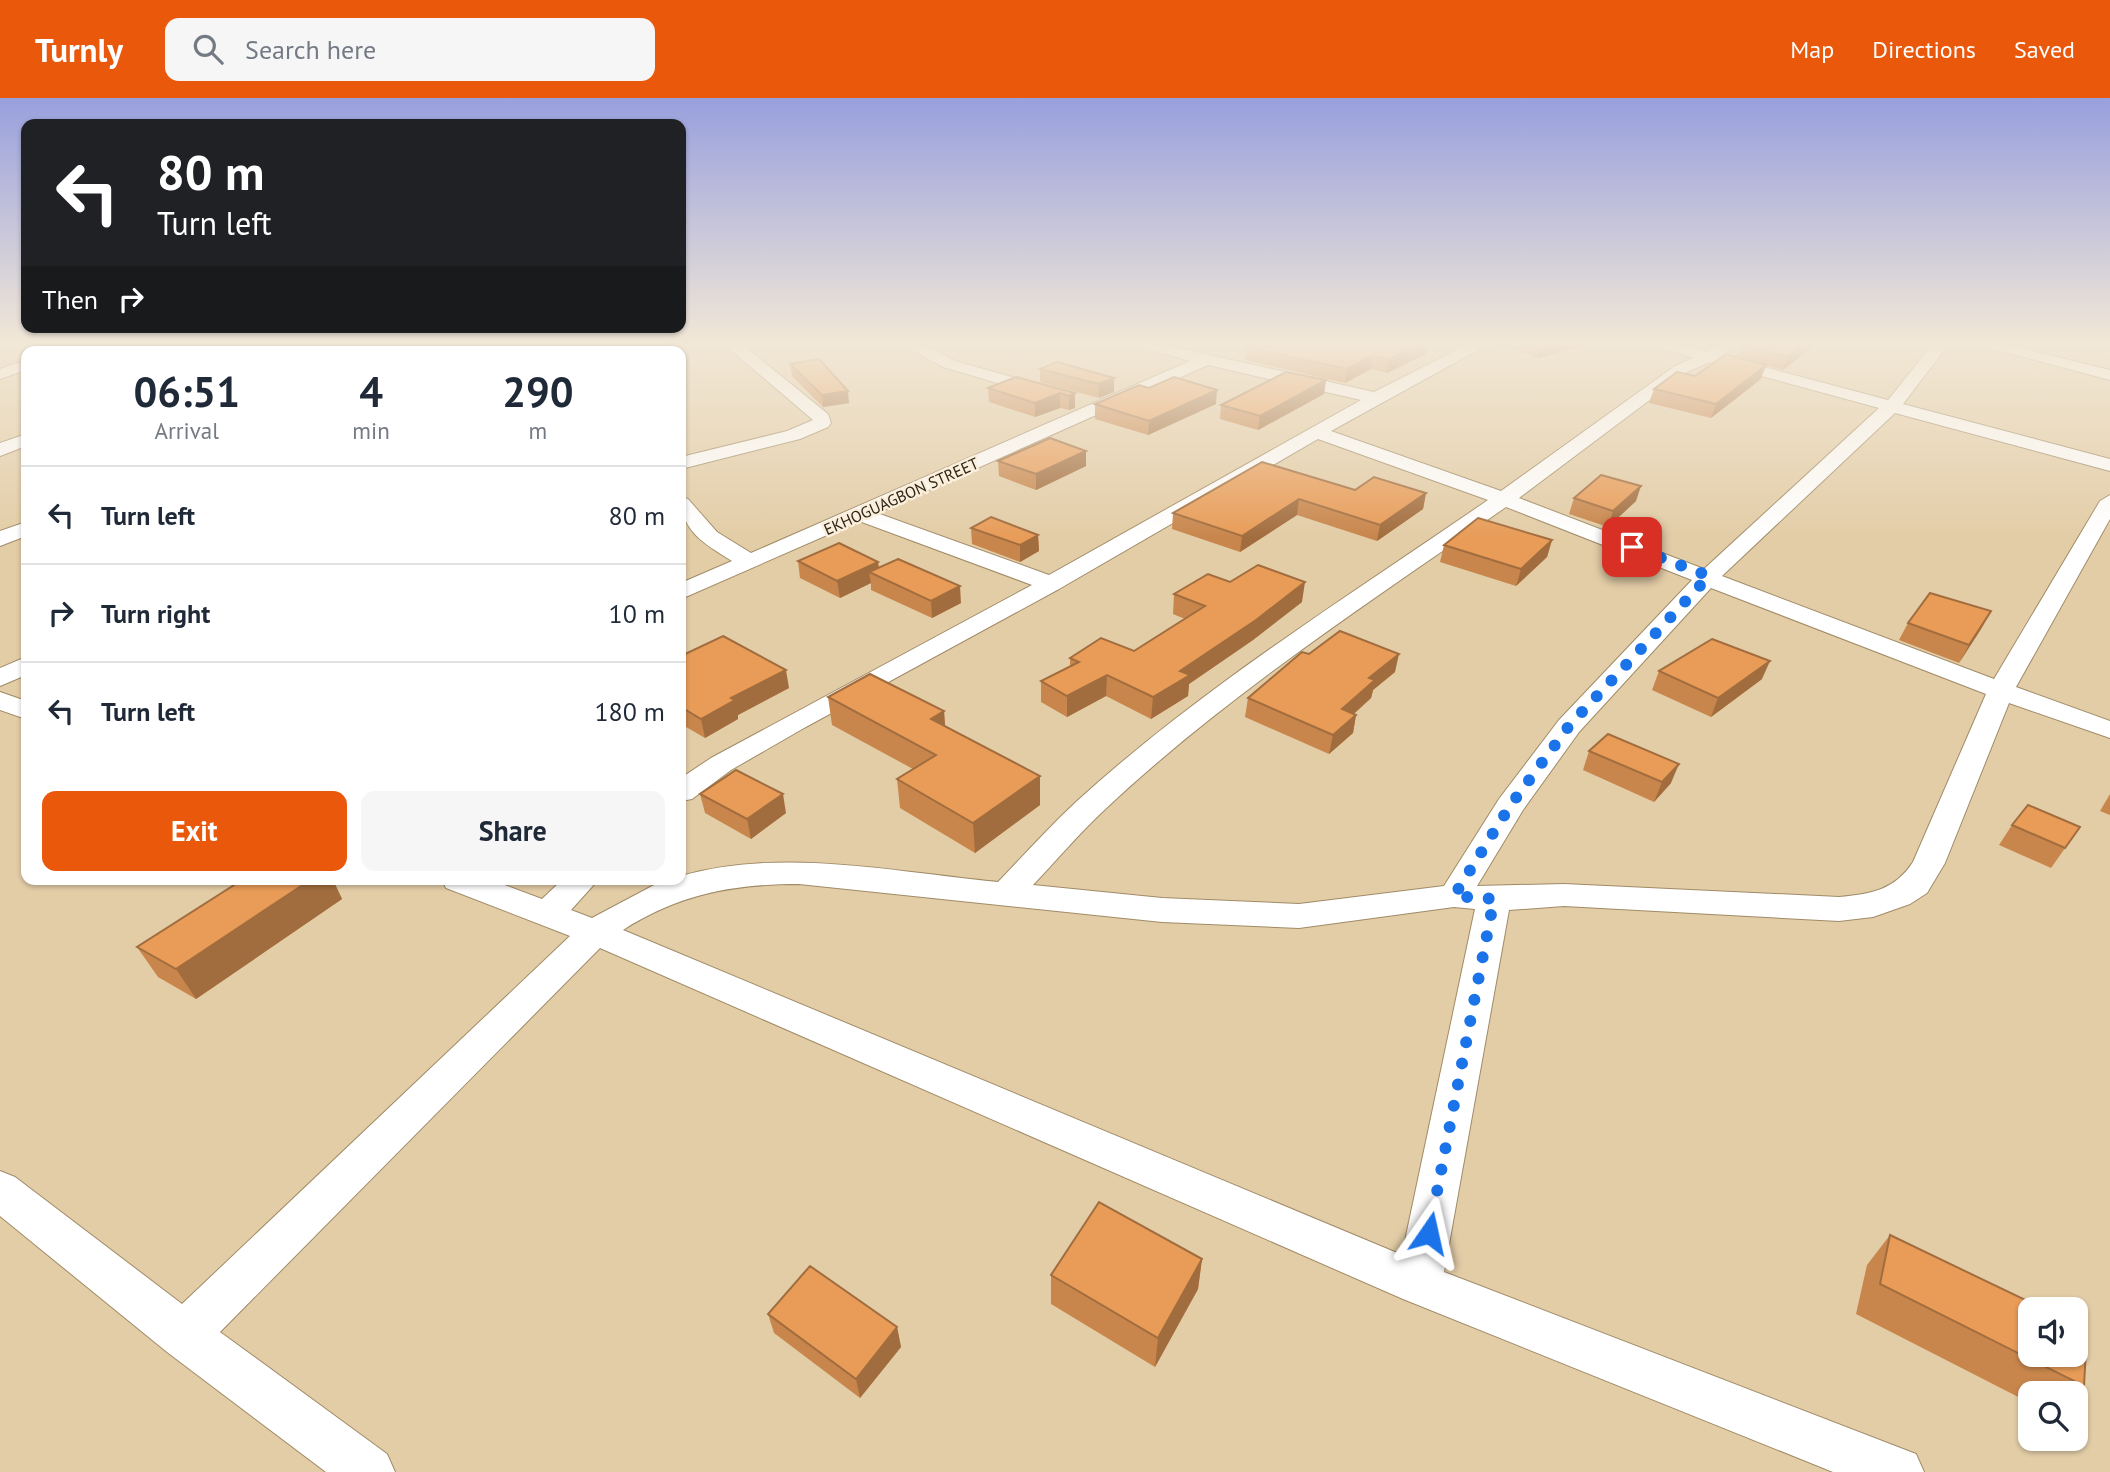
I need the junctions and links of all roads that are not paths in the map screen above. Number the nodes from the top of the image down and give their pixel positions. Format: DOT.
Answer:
graph roads {
  1 [pos="811,409"];
  2 [pos="1097,409"];
  3 [pos="1356,409"];
  4 [pos="1626,409"];
  5 [pos="1889,409"];
  6 [pos="1904,409"];
  7 [pos="1315,432"];
  8 [pos="21,442"];
  9 [pos="0,450"];
  10 [pos="686,462"];
  11 [pos="2110,464"];
  12 [pos="1504,499"];
  13 [pos="2110,501"];
  14 [pos="686,509"];
  15 [pos="860,514"];
  16 [pos="21,530"];
  17 [pos="0,539"];
  18 [pos="750,562"];
  19 [pos="1709,576"];
  20 [pos="1051,584"];
  21 [pos="686,590"];
  22 [pos="21,668"];
  23 [pos="0,678"];
  24 [pos="2001,689"];
  25 [pos="0,700"];
  26 [pos="21,709"];
  27 [pos="2110,730"];
  28 [pos="686,788"];
  29 [pos="470,885"];
  30 [pos="577,885"];
  31 [pos="1006,894"];
  32 [pos="1474,898"];
  33 [pos="546,915"];
  34 [pos="595,932"];
  35 [pos="0,1190"];
  36 [pos="1419,1284"];
  37 [pos="184,1335"];
  38 [pos="369,1472"];
  39 [pos="1898,1472"];
  1 -- 10 [label="street"];
  2 -- 15 [label="street, EKHOGUAGBON STREET"];
  3 -- 7 [label="street"];
  4 -- 12 [label="street"];
  5 -- 19 [label="street"];
  6 -- 11 [label="street"];
  7 -- 12 [label="street"];
  7 -- 20 [label="street"];
  8 -- 9 [label="street"];
  12 -- 19 [label="street"];
  12 -- 31 [label="street"];
  13 -- 24 [label="street"];
  14 -- 18 [label="street"];
  15 -- 18 [label="street, EKHOGUAGBON STREET"];
  15 -- 20 [label="street"];
  16 -- 17 [label="street"];
  18 -- 21 [label="street, EKHOGUAGBON STREET"];
  19 -- 24 [label="street"];
  19 -- 32 [label="street"];
  20 -- 28 [label="street"];
  22 -- 23 [label="street"];
  24 -- 27 [label="street"];
  24 -- 32 [label="street"];
  25 -- 26 [label="street"];
  29 -- 33 [label="street"];
  30 -- 33 [label="street"];
  31 -- 32 [label="street"];
  31 -- 34 [label="street"];
  32 -- 36 [label="street"];
  33 -- 34 [label="street"];
  34 -- 36 [label="street"];
  34 -- 37 [label="street"];
  35 -- 37 [label="street"];
  36 -- 39 [label="street"];
  37 -- 38 [label="street"];
}
